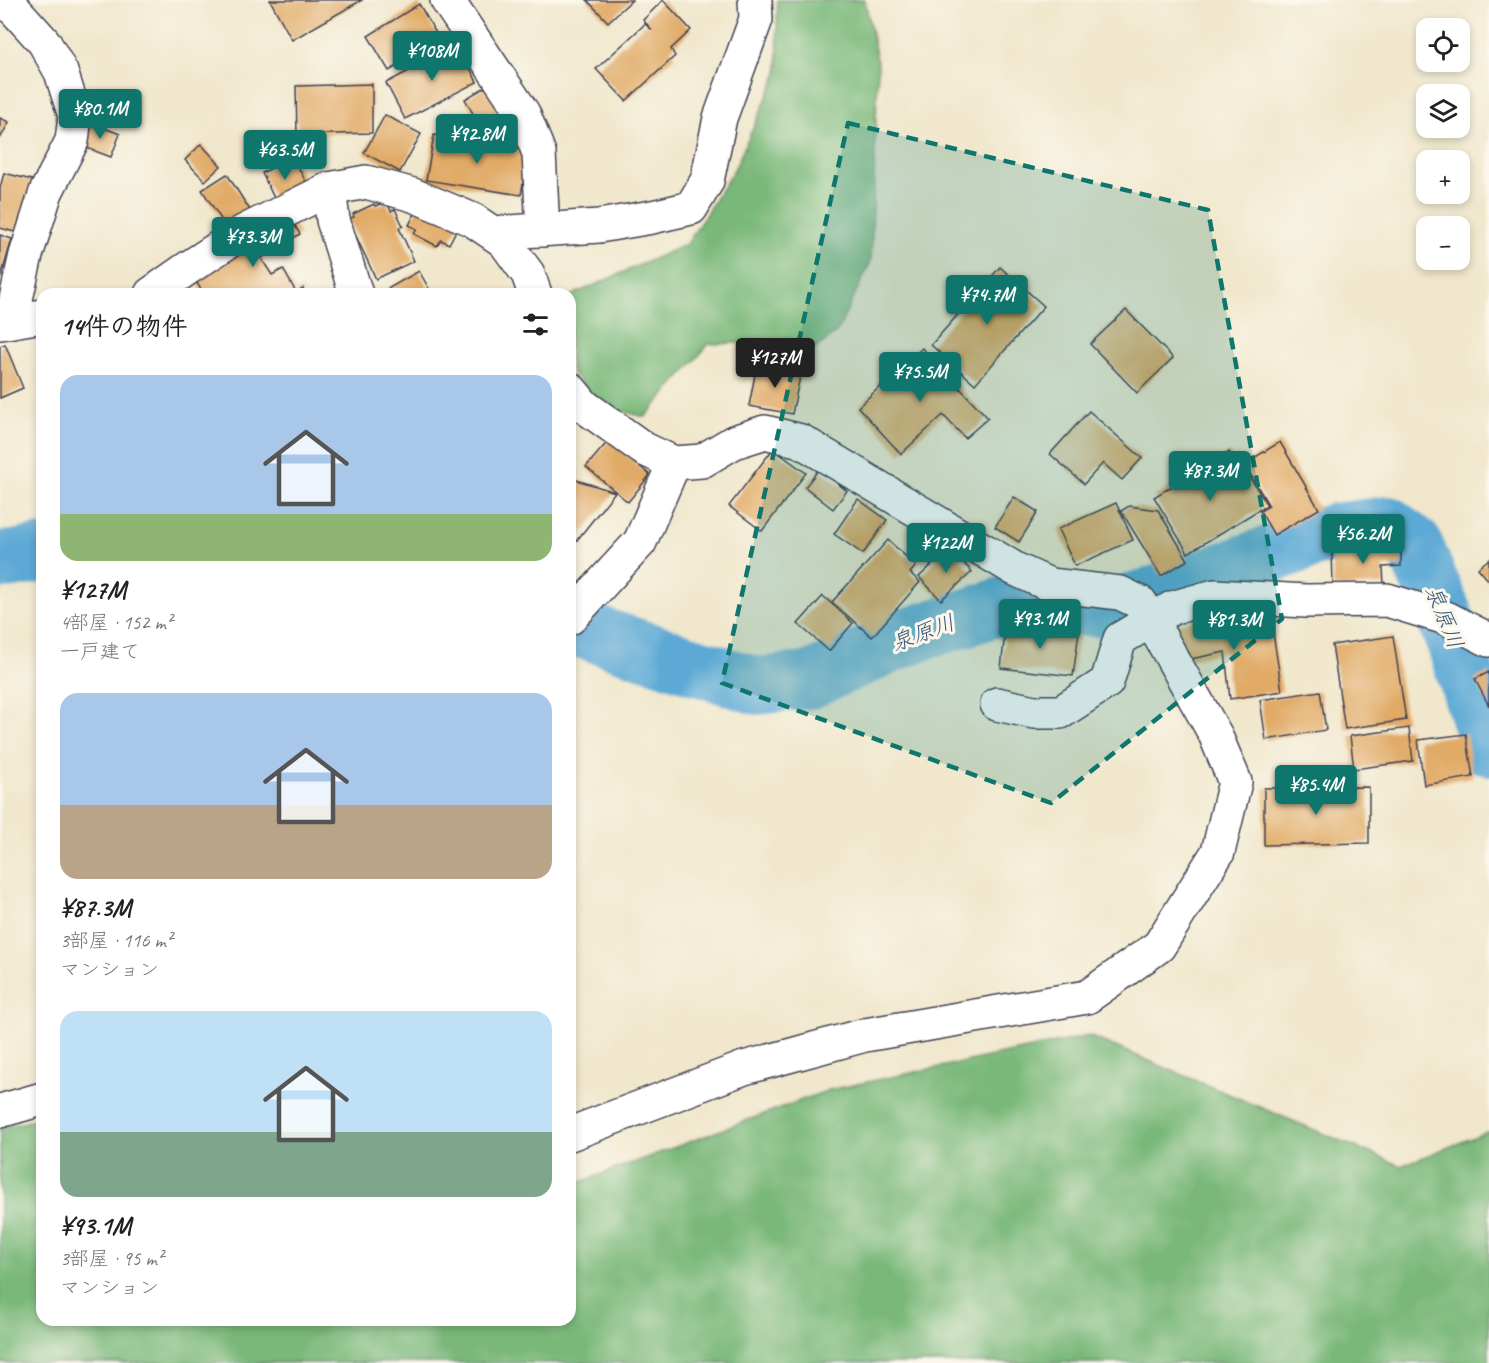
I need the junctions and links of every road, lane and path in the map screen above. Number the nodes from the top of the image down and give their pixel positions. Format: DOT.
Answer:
graph roads {
  1 [pos="6,0"];
  2 [pos="447,0"];
  3 [pos="755,0"];
  4 [pos="328,189"];
  5 [pos="543,230"];
  6 [pos="493,234"];
  7 [pos="160,288"];
  8 [pos="354,288"];
  9 [pos="533,288"];
  10 [pos="18,320"];
  11 [pos="576,396"];
  12 [pos="674,463"];
  13 [pos="576,611"];
  14 [pos="1151,620"];
  15 [pos="1489,640"];
  16 [pos="997,704"];
  17 [pos="36,1101"];
  18 [pos="0,1112"];
  19 [pos="576,1132"];
  1 -- 10 [label="street"];
  2 -- 5 [label="street"];
  3 -- 5 [label="street"];
  4 -- 6 [label="street"];
  4 -- 7 [label="street"];
  4 -- 8 [label="street"];
  5 -- 6 [label="street"];
  6 -- 9 [label="street"];
  11 -- 12 [label="street"];
  12 -- 13 [label="street"];
  12 -- 14 [label="street"];
  14 -- 15 [label="street"];
  14 -- 16 [label="street"];
  14 -- 19 [label="street"];
  17 -- 18 [label="street"];
}
